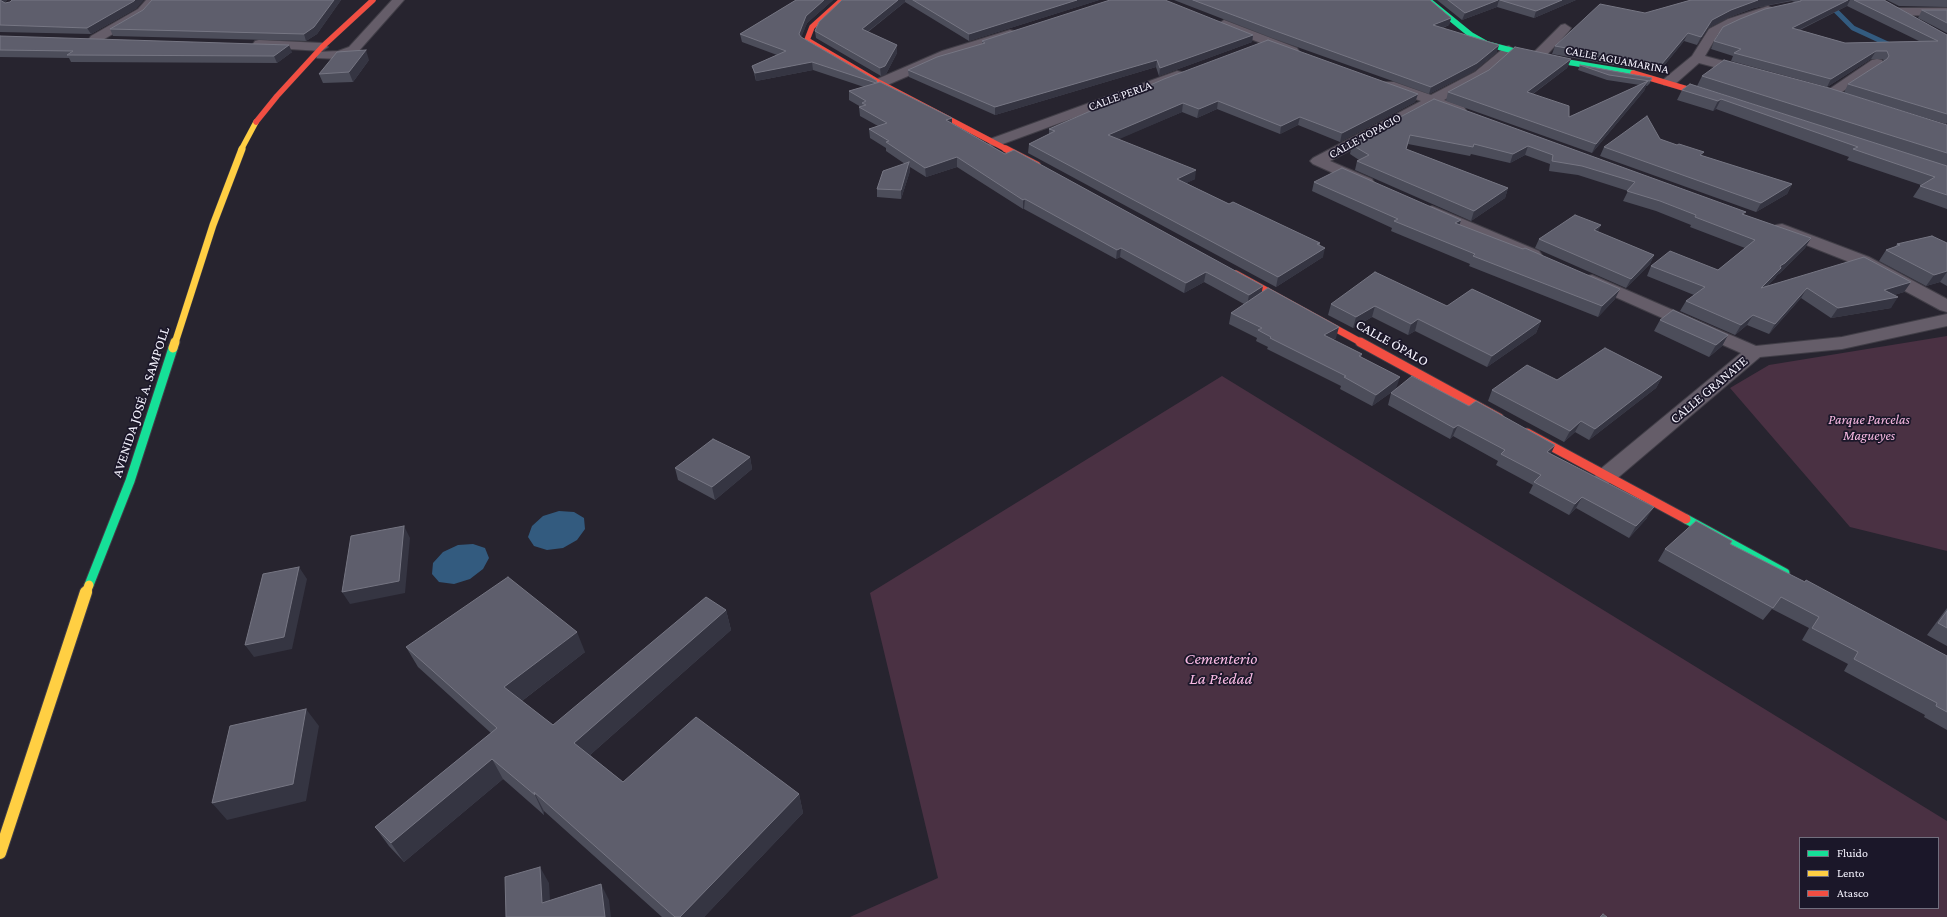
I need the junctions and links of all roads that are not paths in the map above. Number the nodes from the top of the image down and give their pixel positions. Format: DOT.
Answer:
graph roads {
  1 [pos="152,0"];
  2 [pos="373,0"];
  3 [pos="398,0"];
  4 [pos="842,0"];
  5 [pos="1428,0"];
  6 [pos="1886,6"];
  7 [pos="1779,8"];
  8 [pos="1898,12"];
  9 [pos="1947,12"];
  10 [pos="1214,20"];
  11 [pos="1916,23"];
  12 [pos="1565,28"];
  13 [pos="1021,31"];
  14 [pos="79,39"];
  15 [pos="95,39"];
  16 [pos="118,40"];
  17 [pos="1267,42"];
  18 [pos="244,44"];
  19 [pos="1252,47"];
  20 [pos="1509,50"];
  21 [pos="319,51"];
  22 [pos="1304,55"];
  23 [pos="1537,57"];
  24 [pos="1697,58"];
  25 [pos="1877,63"];
  26 [pos="1186,72"];
  27 [pos="1763,76"];
  28 [pos="1378,81"];
  29 [pos="1670,82"];
  30 [pos="880,84"];
  31 [pos="1814,90"];
  32 [pos="1829,94"];
  33 [pos="1843,98"];
  34 [pos="1722,99"];
  35 [pos="1430,100"];
  36 [pos="1475,116"];
  37 [pos="995,142"];
  38 [pos="1044,169"];
  39 [pos="1377,186"];
  40 [pos="1420,205"];
  41 [pos="1766,223"];
  42 [pos="1544,259"];
  43 [pos="1231,271"];
  44 [pos="1580,275"];
  45 [pos="1947,306"];
  46 [pos="1947,320"];
  47 [pos="1754,352"];
  48 [pos="1606,476"];
  49 [pos="1794,577"];
  50 [pos="0,853"];
  1 -- 15 [label="street"];
  2 -- 21 [label="street, AVENIDA JOSÉ A. SAMPOLL"];
  3 -- 21 [label="street"];
  4 -- 30 [label="street"];
  5 -- 20 [label="street, CALLE AGUAMARINA"];
  6 -- 8 [label="street"];
  7 -- 24 [label="street"];
  8 -- 9 [label="street"];
  8 -- 11 [label="street"];
  10 -- 17 [label="street"];
  12 -- 23 [label="street"];
  13 -- 30 [label="street"];
  14 -- 15 [label="street"];
  15 -- 16 [label="street"];
  17 -- 19 [label="street"];
  17 -- 22 [label="street"];
  18 -- 21 [label="street"];
  20 -- 23 [label="street, CALLE AGUAMARINA"];
  20 -- 35 [label="street, CALLE TOPACIO"];
  21 -- 50 [label="street, AVENIDA JOSÉ A. SAMPOLL"];
  23 -- 29 [label="street, CALLE AGUAMARINA"];
  24 -- 27 [label="street"];
  24 -- 29 [label="street"];
  25 -- 32 [label="street"];
  26 -- 37 [label="street, CALLE PERLA"];
  28 -- 35 [label="street"];
  29 -- 34 [label="street, CALLE AGUAMARINA"];
  30 -- 37 [label="street"];
  31 -- 32 [label="street"];
  32 -- 33 [label="street"];
  35 -- 36 [label="street"];
  35 -- 39 [label="street, CALLE TOPACIO"];
  37 -- 38 [label="street"];
  40 -- 42 [label="street"];
  41 -- 45 [label="street"];
  43 -- 48 [label="street, CALLE ÓPALO"];
  44 -- 47 [label="street"];
  46 -- 47 [label="street, CALLE GRANATE"];
  47 -- 48 [label="street, CALLE GRANATE"];
  48 -- 49 [label="street, CALLE ÓPALO"];
}
